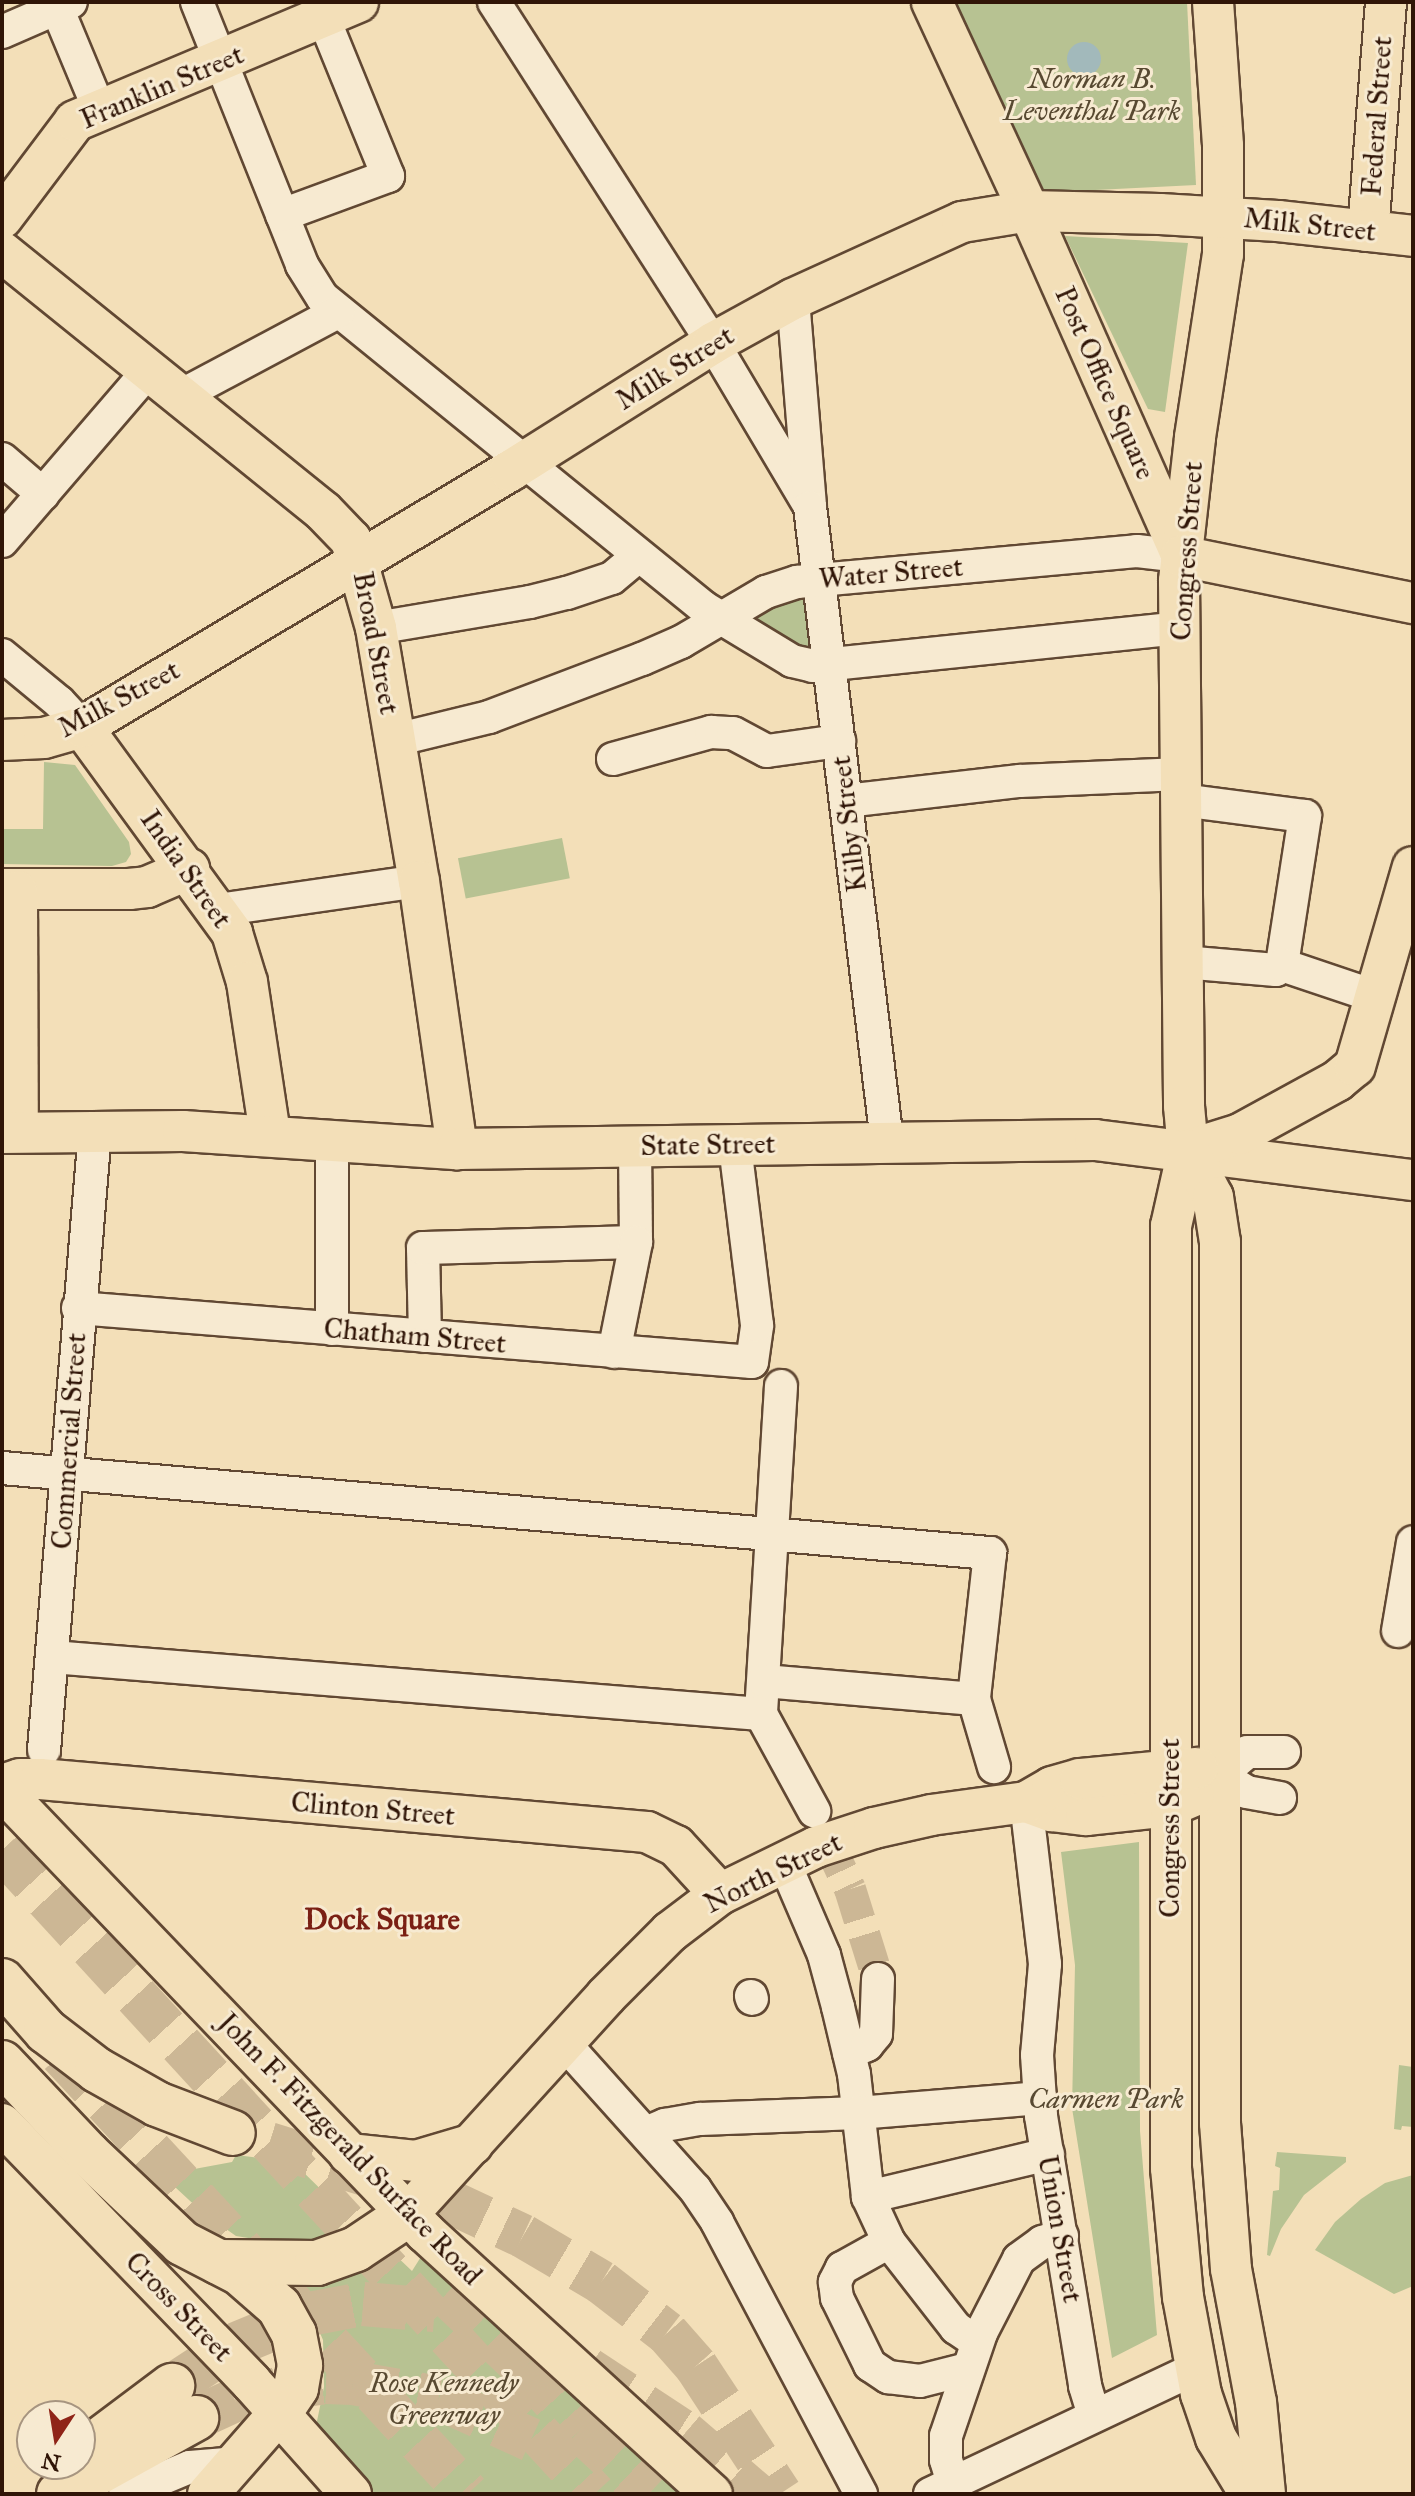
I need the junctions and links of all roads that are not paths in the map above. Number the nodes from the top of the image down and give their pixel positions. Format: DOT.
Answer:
graph roads {
  1 [pos="197,2"];
  2 [pos="494,2"];
  3 [pos="932,2"];
  4 [pos="1213,2"];
  5 [pos="1386,2"];
  6 [pos="64,5"];
  7 [pos="341,10"];
  8 [pos="2,32"];
  9 [pos="221,61"];
  10 [pos="99,109"];
  11 [pos="1029,211"];
  12 [pos="282,215"];
  13 [pos="1224,217"];
  14 [pos="2,218"];
  15 [pos="1368,231"];
  16 [pos="1413,236"];
  17 [pos="2,252"];
  18 [pos="793,299"];
  19 [pos="338,312"];
  20 [pos="713,343"];
  21 [pos="149,370"];
  22 [pos="180,396"];
  23 [pos="2,459"];
  24 [pos="525,462"];
  25 [pos="43,494"];
  26 [pos="810,507"];
  27 [pos="2,541"];
  28 [pos="638,556"];
  29 [pos="1181,556"];
  30 [pos="360,560"];
  31 [pos="819,578"];
  32 [pos="1413,603"];
  33 [pos="720,617"];
  34 [pos="376,628"];
  35 [pos="1179,628"];
  36 [pos="2,655"];
  37 [pos="829,663"];
  38 [pos="82,727"];
  39 [pos="2,740"];
  40 [pos="395,740"];
  41 [pos="839,741"];
  42 [pos="613,759"];
  43 [pos="1181,787"];
  44 [pos="846,801"];
  45 [pos="1413,867"];
  46 [pos="189,869"];
  47 [pos="419,881"];
  48 [pos="10,890"];
  49 [pos="218,910"];
  50 [pos="1183,962"];
  51 [pos="1282,965"];
  52 [pos="1377,997"];
  53 [pos="95,1131"];
  54 [pos="10,1132"];
  55 [pos="270,1134"];
  56 [pos="332,1141"];
  57 [pos="887,1141"];
  58 [pos="735,1145"];
  59 [pos="635,1146"];
  60 [pos="457,1149"];
  61 [pos="1188,1150"];
  62 [pos="1413,1180"];
  63 [pos="636,1242"];
  64 [pos="78,1308"];
  65 [pos="332,1329"];
  66 [pos="425,1336"];
  67 [pos="614,1352"];
  68 [pos="781,1386"];
  69 [pos="2,1468"];
  70 [pos="68,1472"];
  71 [pos="773,1534"];
  72 [pos="1413,1542"];
  73 [pos="1398,1631"];
  74 [pos="52,1657"];
  75 [pos="764,1681"];
  76 [pos="974,1699"];
  77 [pos="761,1714"];
  78 [pos="44,1750"];
  79 [pos="1284,1752"];
  80 [pos="994,1767"];
  81 [pos="1220,1775"];
  82 [pos="1170,1787"];
  83 [pos="2,1788"];
  84 [pos="1280,1798"];
  85 [pos="1026,1802"];
  86 [pos="814,1811"];
  87 [pos="784,1862"];
  88 [pos="720,1894"];
  89 [pos="878,1979"];
  90 [pos="2,1981"];
  91 [pos="563,2042"];
  92 [pos="849,2053"];
  93 [pos="2,2063"];
  94 [pos="1040,2098"];
  95 [pos="858,2113"];
  96 [pos="2,2124"];
  97 [pos="233,2133"];
  98 [pos="646,2133"];
  99 [pos="473,2144"];
  100 [pos="349,2154"];
  101 [pos="1048,2154"];
  102 [pos="868,2197"];
  103 [pos="407,2215"];
  104 [pos="1062,2236"];
  105 [pos="889,2242"];
  106 [pos="217,2262"];
  107 [pos="972,2356"];
  108 [pos="1196,2368"];
  109 [pos="279,2413"];
  110 [pos="1094,2416"];
  111 [pos="96,2447"];
  112 [pos="238,2463"];
  113 [pos="96,2467"];
  114 [pos="48,2480"];
  115 [pos="78,2480"];
  116 [pos="942,2488"];
  117 [pos="29,2494"];
  118 [pos="59,2494"];
  119 [pos="125,2494"];
  120 [pos="208,2494"];
  121 [pos="351,2494"];
  122 [pos="712,2494"];
  123 [pos="861,2494"];
  124 [pos="1250,2494"];
  125 [pos="1265,2494"];
  1 -- 9 [label="street"];
  2 -- 20 [label="street, Kilby Street"];
  3 -- 11 [label="main road, Post Office Square"];
  4 -- 13 [label="main road, Congress Street"];
  5 -- 15 [label="main road, Federal Street"];
  6 -- 8 [label="street"];
  6 -- 10 [label="street"];
  7 -- 9 [label="main road, Franklin Street"];
  7 -- 12 [label="street"];
  9 -- 10 [label="main road, Franklin Street"];
  9 -- 12 [label="street"];
  10 -- 14 [label="main road, Franklin Street"];
  11 -- 13 [label="main road, Milk Street"];
  11 -- 18 [label="main road, Milk Street"];
  11 -- 29 [label="main road, Post Office Square"];
  12 -- 19 [label="street"];
  13 -- 15 [label="main road, Milk Street"];
  13 -- 29 [label="main road, Congress Street"];
  15 -- 16 [label="main road, Milk Street"];
  17 -- 21 [label="main road, Broad Street"];
  18 -- 20 [label="main road, Milk Street"];
  18 -- 26 [label="street, Kilby Street"];
  19 -- 22 [label="street"];
  19 -- 24 [label="street"];
  20 -- 24 [label="main road, Milk Street"];
  20 -- 26 [label="street, Kilby Street"];
  21 -- 22 [label="main road, Broad Street"];
  21 -- 25 [label="street"];
  22 -- 30 [label="main road, Broad Street"];
  23 -- 25 [label="street"];
  24 -- 28 [label="street"];
  24 -- 30 [label="main road, Milk Street"];
  25 -- 27 [label="street"];
  26 -- 31 [label="street, Kilby Street"];
  28 -- 33 [label="street"];
  28 -- 34 [label="street"];
  29 -- 31 [label="street, Water Street"];
  29 -- 32 [label="main road, Water Street"];
  29 -- 35 [label="main road, Congress Street"];
  30 -- 34 [label="main road, Broad Street"];
  30 -- 38 [label="main road, Milk Street"];
  31 -- 33 [label="street, Water Street"];
  31 -- 37 [label="street, Kilby Street"];
  33 -- 37 [label="street"];
  33 -- 40 [label="street, Water Street"];
  34 -- 40 [label="main road, Broad Street"];
  35 -- 37 [label="street"];
  35 -- 43 [label="main road, Congress Street"];
  36 -- 38 [label="street, India Street"];
  37 -- 41 [label="street, Kilby Street"];
  38 -- 39 [label="main road, Milk Street"];
  38 -- 46 [label="main road, India Street"];
  40 -- 47 [label="main road, Broad Street"];
  41 -- 42 [label="street"];
  41 -- 44 [label="street, Kilby Street"];
  43 -- 44 [label="street"];
  43 -- 50 [label="main road, Congress Street"];
  43 -- 51 [label="street"];
  44 -- 57 [label="street, Kilby Street"];
  45 -- 52 [label="main road"];
  46 -- 48 [label="main road"];
  46 -- 49 [label="main road, India Street"];
  47 -- 49 [label="street"];
  47 -- 60 [label="main road, Broad Street"];
  48 -- 54 [label="main road"];
  49 -- 55 [label="main road, India Street"];
  50 -- 51 [label="street"];
  50 -- 61 [label="main road, Congress Street"];
  51 -- 52 [label="street"];
  52 -- 61 [label="main road"];
  53 -- 54 [label="main road, State Street"];
  53 -- 55 [label="main road, State Street"];
  53 -- 64 [label="street, Commercial Street"];
  55 -- 56 [label="main road, State Street"];
  56 -- 60 [label="main road, State Street"];
  56 -- 65 [label="street"];
  57 -- 58 [label="main road, State Street"];
  57 -- 61 [label="main road, State Street"];
  58 -- 59 [label="main road, State Street"];
  58 -- 67 [label="street, Chatham Street"];
  59 -- 60 [label="main road, State Street"];
  59 -- 63 [label="street"];
  61 -- 62 [label="main road, State Street"];
  61 -- 81 [label="main road, Congress Street"];
  61 -- 82 [label="main road, Congress Street"];
  63 -- 66 [label="street"];
  63 -- 67 [label="street"];
  64 -- 65 [label="street, Chatham Street"];
  64 -- 70 [label="street, Commercial Street"];
  65 -- 66 [label="street, Chatham Street"];
  66 -- 67 [label="street, Chatham Street"];
  68 -- 71 [label="street"];
  69 -- 70 [label="street"];
  70 -- 71 [label="street"];
  70 -- 74 [label="street, Commercial Street"];
  71 -- 75 [label="street"];
  71 -- 76 [label="street"];
  72 -- 73 [label="street"];
  74 -- 77 [label="street"];
  74 -- 78 [label="street, Commercial Street"];
  75 -- 76 [label="street"];
  75 -- 77 [label="street"];
  76 -- 80 [label="street"];
  77 -- 86 [label="street"];
  79 -- 81 [label="street"];
  81 -- 82 [label="main road, North Street"];
  81 -- 84 [label="street"];
  81 -- 125 [label="main road, Congress Street"];
  82 -- 85 [label="main road, North Street"];
  82 -- 108 [label="main road, Congress Street"];
  83 -- 88 [label="main road, Clinton Street"];
  83 -- 100 [label="main road, John F. Fitzgerald Surface Road"];
  85 -- 87 [label="main road, North Street"];
  85 -- 94 [label="street, Union Street"];
  87 -- 88 [label="main road, North Street"];
  87 -- 92 [label="street"];
  88 -- 91 [label="main road, North Street"];
  89 -- 92 [label="street"];
  90 -- 97 [label="highway"];
  91 -- 98 [label="street"];
  91 -- 99 [label="main road, North Street"];
  92 -- 95 [label="street"];
  93 -- 106 [label="highway"];
  94 -- 95 [label="street"];
  94 -- 101 [label="street, Union Street"];
  95 -- 98 [label="street"];
  95 -- 102 [label="street"];
  96 -- 109 [label="main road, Cross Street"];
  98 -- 123 [label="street"];
  99 -- 100 [label="main road"];
  99 -- 103 [label="main road, North Street"];
  100 -- 103 [label="main road, John F. Fitzgerald Surface Road"];
  101 -- 102 [label="street"];
  101 -- 104 [label="street, Union Street"];
  102 -- 105 [label="street"];
  103 -- 106 [label="highway"];
  103 -- 122 [label="main road, John F. Fitzgerald Surface Road"];
  104 -- 107 [label="street"];
  104 -- 110 [label="street, Union Street"];
  105 -- 107 [label="street"];
  105 -- 107 [label="street"];
  106 -- 109 [label="highway"];
  107 -- 116 [label="street"];
  108 -- 110 [label="street"];
  108 -- 124 [label="main road, Congress Street"];
  109 -- 112 [label="main road"];
  109 -- 121 [label="main road, Cross Street"];
  110 -- 116 [label="street"];
  111 -- 113 [label="highway"];
  112 -- 119 [label="street"];
  112 -- 120 [label="main road"];
  114 -- 117 [label="highway"];
  115 -- 118 [label="highway"];
}
